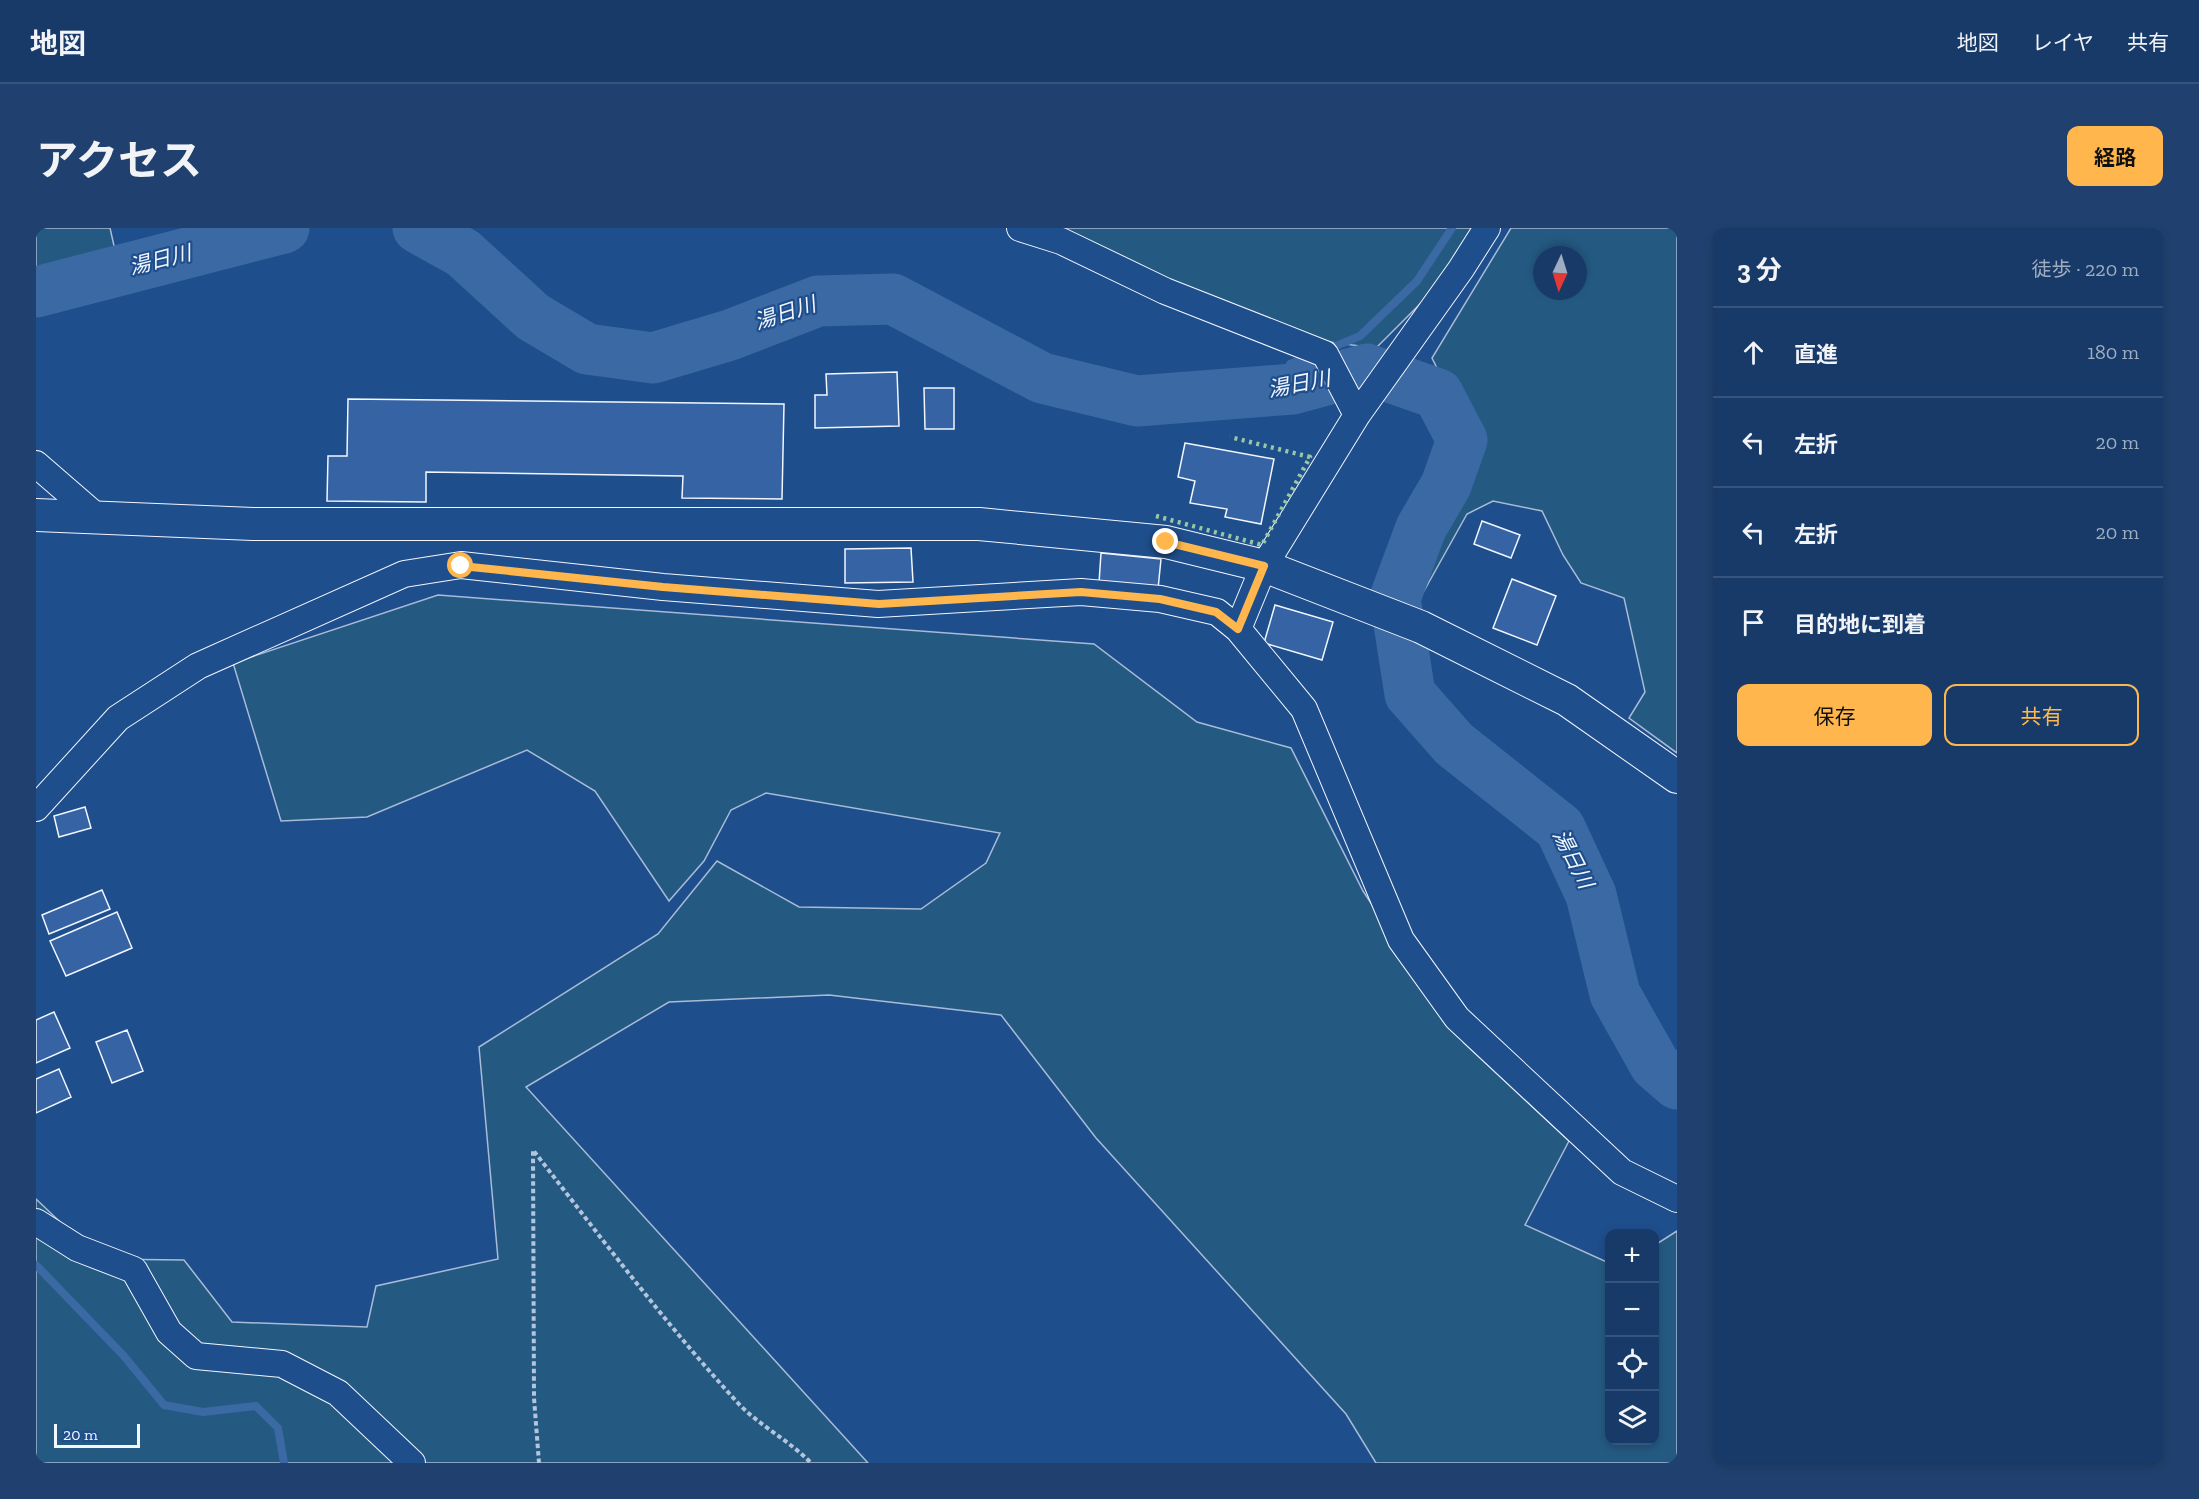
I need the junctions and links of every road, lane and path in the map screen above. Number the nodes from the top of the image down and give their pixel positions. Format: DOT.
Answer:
graph roads {
  1 [pos="1020,228"];
  2 [pos="1487,228"];
  3 [pos="1357,415"];
  4 [pos="36,464"];
  5 [pos="36,515"];
  6 [pos="96,516"];
  7 [pos="1264,566"];
  8 [pos="1238,629"];
  9 [pos="1677,777"];
  10 [pos="36,808"];
  11 [pos="1677,1199"];
  12 [pos="36,1222"];
  13 [pos="412,1463"];
  14 [pos="539,1463"];
  15 [pos="811,1463"];
  1 -- 3 [label="street"];
  2 -- 3 [label="street"];
  3 -- 7 [label="street"];
  4 -- 6 [label="street"];
  5 -- 6 [label="street"];
  6 -- 7 [label="street"];
  7 -- 8 [label="street"];
  7 -- 9 [label="street"];
  8 -- 10 [label="street"];
  8 -- 11 [label="street"];
  12 -- 13 [label="street"];
  14 -- 15 [label="path"];
}
